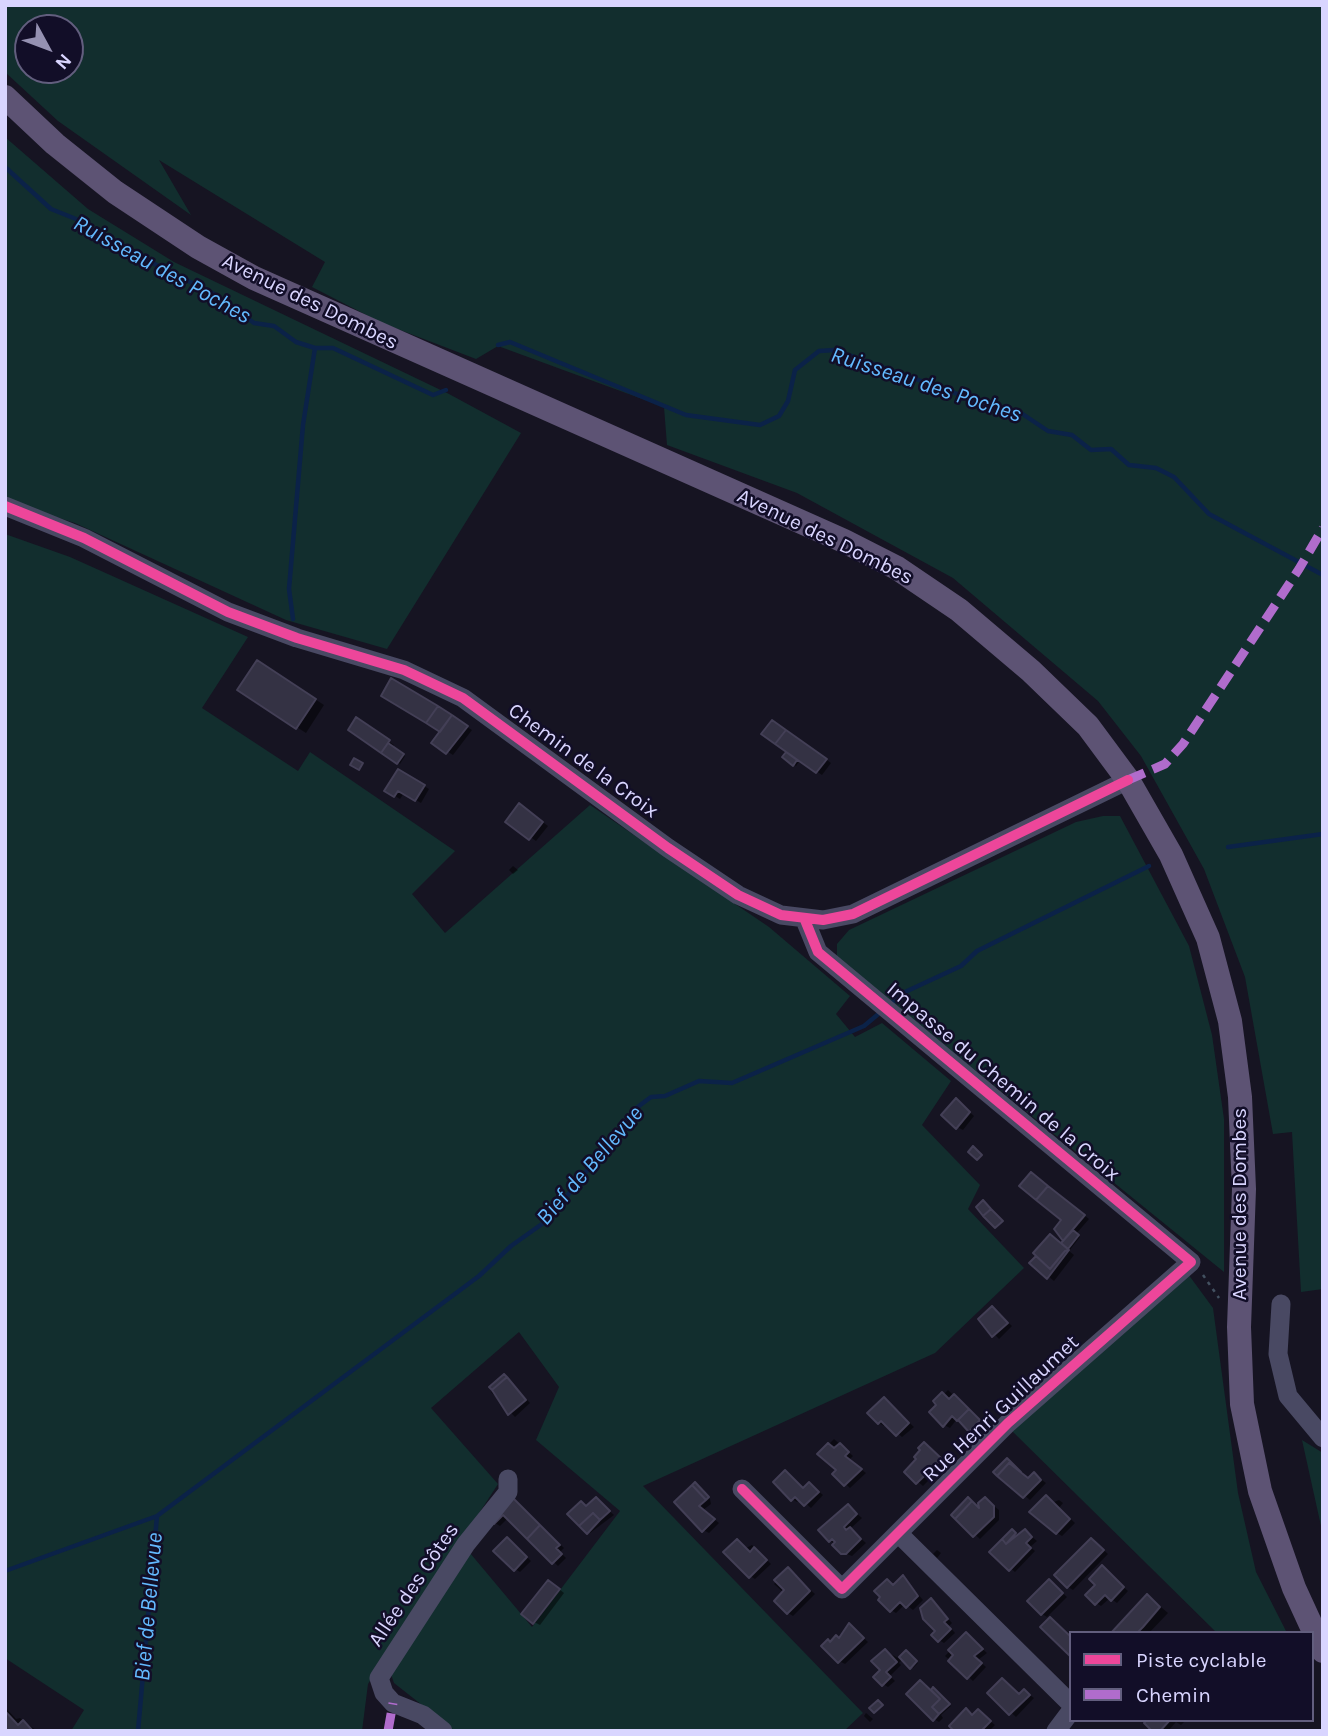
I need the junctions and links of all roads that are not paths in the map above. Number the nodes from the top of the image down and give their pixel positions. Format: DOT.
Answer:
graph roads {
  1 [pos="5,97"];
  2 [pos="5,506"];
  3 [pos="1128,780"];
  4 [pos="805,920"];
  5 [pos="1191,1262"];
  6 [pos="1281,1304"];
  7 [pos="1323,1438"];
  8 [pos="508,1479"];
  9 [pos="742,1489"];
  10 [pos="899,1534"];
  11 [pos="1317,1629"];
  12 [pos="1323,1651"];
  13 [pos="1069,1702"];
  14 [pos="1069,1713"];
  15 [pos="443,1731"];
  16 [pos="1056,1731"];
  1 -- 3 [label="main road, Avenue des Dombes"];
  2 -- 4 [label="street, Chemin de la Croix"];
  3 -- 4 [label="street, Chemin de la Croix"];
  3 -- 11 [label="main road, Avenue des Dombes"];
  4 -- 5 [label="street, Impasse du Chemin de la Croix"];
  5 -- 10 [label="street, Rue Henri Guillaumet"];
  6 -- 7 [label="street"];
  8 -- 15 [label="street, Allée des Côtes"];
  9 -- 10 [label="street, Rue Henri Guillaumet"];
  10 -- 13 [label="street"];
  11 -- 12 [label="main road, Avenue des Dombes"];
  14 -- 16 [label="street"];
}
